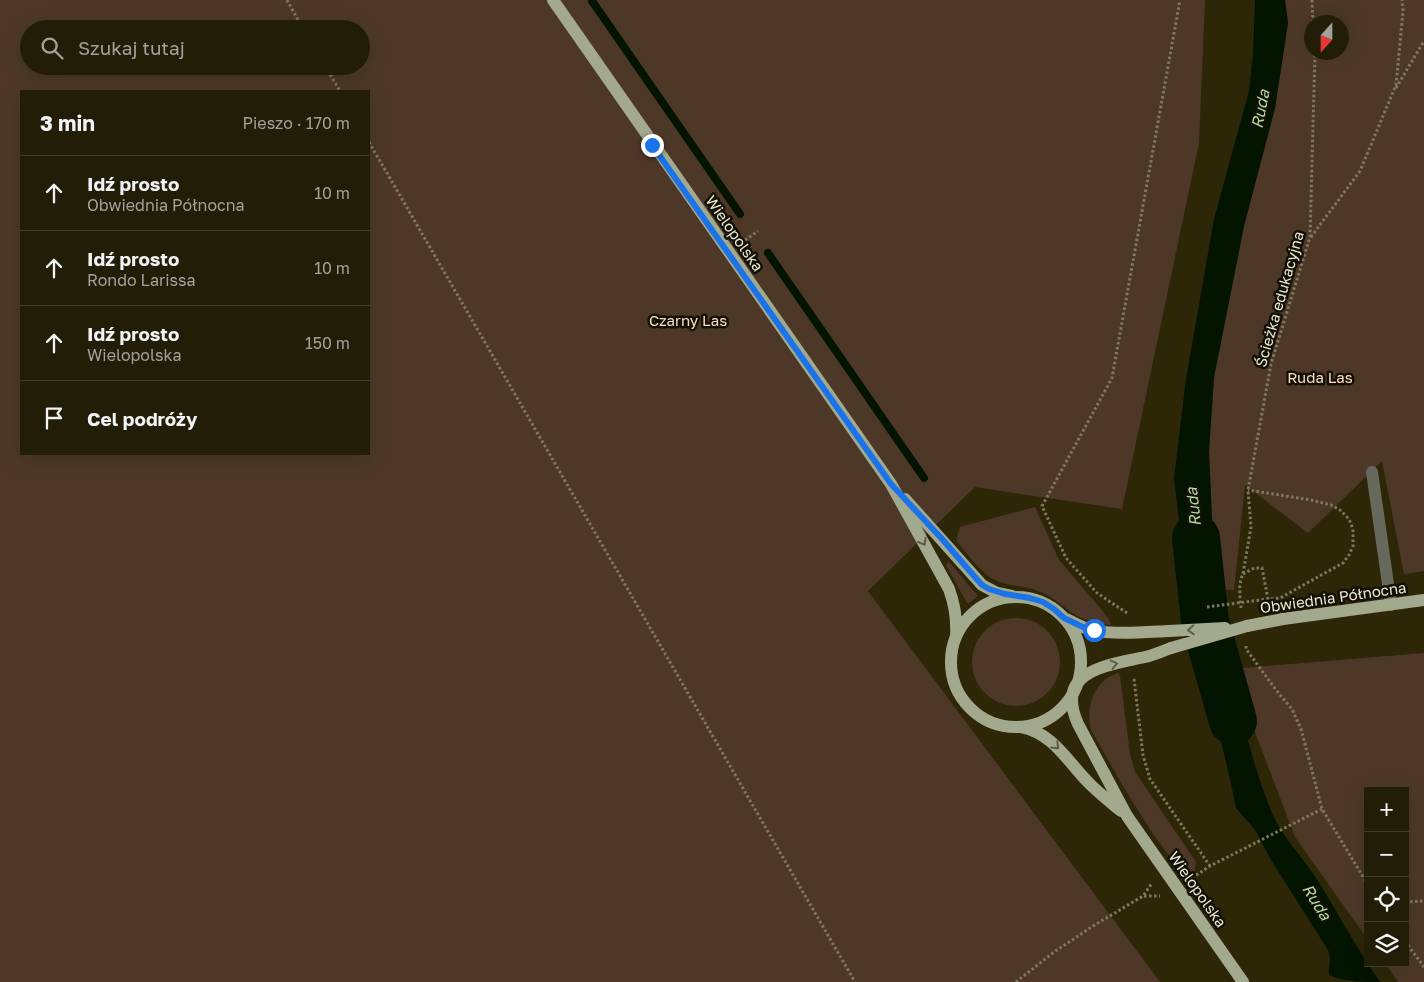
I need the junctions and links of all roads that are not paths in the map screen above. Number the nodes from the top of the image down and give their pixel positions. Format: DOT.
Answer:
graph roads {
  1 [pos="552,0"];
  2 [pos="1372,472"];
  3 [pos="891,484"];
  4 [pos="1017,597"];
  5 [pos="1424,600"];
  6 [pos="1391,605"];
  7 [pos="1064,618"];
  8 [pos="1247,626"];
  9 [pos="956,637"];
  10 [pos="1074,689"];
  11 [pos="1016,726"];
  12 [pos="1126,816"];
  13 [pos="1243,982"];
  1 -- 3 [label="main road, Wielopolska"];
  2 -- 6 [label="lane"];
  3 -- 4 [label="main road, Wielopolska"];
  3 -- 9 [label="main road, Wielopolska, one-way"];
  4 -- 7 [label="main road"];
  4 -- 9 [label="main road"];
  5 -- 6 [label="main road, Obwiednia Północna"];
  6 -- 8 [label="main road, Obwiednia Północna"];
  8 -- 7 [label="main road, Obwiednia Północna, one-way, bridge"];
  7 -- 10 [label="main road"];
  10 -- 8 [label="main road, Obwiednia Północna, one-way, bridge"];
  9 -- 11 [label="main road"];
  10 -- 11 [label="main road"];
  10 -- 12 [label="main road, Wielopolska"];
  11 -- 12 [label="main road, Wielopolska, one-way"];
  12 -- 13 [label="main road, Wielopolska"];
}
